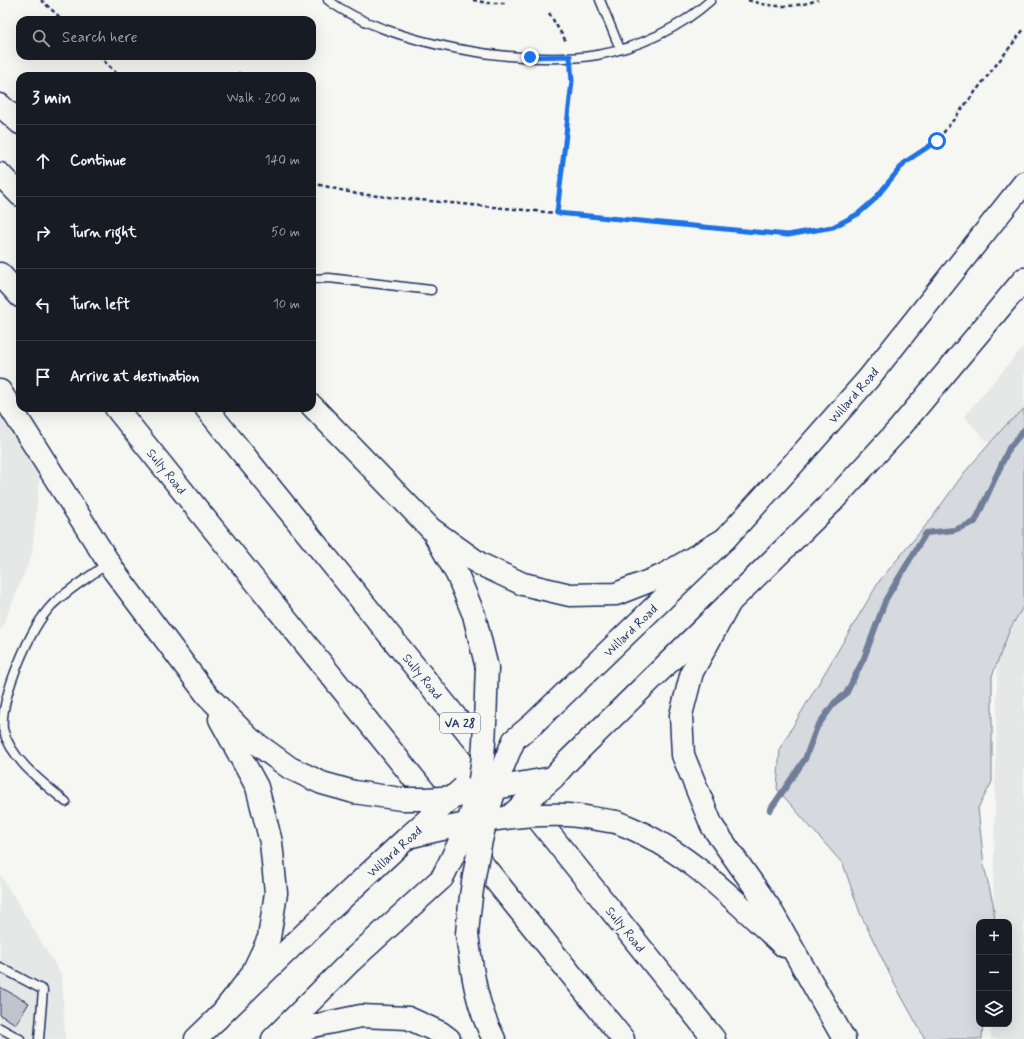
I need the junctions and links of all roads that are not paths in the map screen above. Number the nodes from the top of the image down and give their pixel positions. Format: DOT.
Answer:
graph roads {
  1 [pos="328,0"];
  2 [pos="600,0"];
  3 [pos="711,0"];
  4 [pos="620,49"];
  5 [pos="0,104"];
  6 [pos="16,119"];
  7 [pos="0,174"];
  8 [pos="1024,182"];
  9 [pos="16,191"];
  10 [pos="0,274"];
  11 [pos="316,279"];
  12 [pos="1024,279"];
  13 [pos="431,290"];
  14 [pos="16,292"];
  15 [pos="0,391"];
  16 [pos="316,410"];
  17 [pos="119,412"];
  18 [pos="209,412"];
  19 [pos="431,529"];
  20 [pos="725,538"];
  21 [pos="109,563"];
  22 [pos="729,604"];
  23 [pos="207,695"];
  24 [pos="560,770"];
  25 [pos="484,783"];
  26 [pos="454,797"];
  27 [pos="66,802"];
  28 [pos="510,816"];
  29 [pos="477,821"];
  30 [pos="403,842"];
  31 [pos="481,843"];
  32 [pos="437,883"];
  33 [pos="797,958"];
  34 [pos="0,967"];
  35 [pos="217,1019"];
  36 [pos="0,1028"];
  37 [pos="20,1039"];
  38 [pos="39,1039"];
  39 [pos="196,1039"];
  40 [pos="273,1039"];
  41 [pos="288,1039"];
  42 [pos="449,1039"];
  43 [pos="494,1039"];
  44 [pos="623,1039"];
  45 [pos="714,1039"];
  46 [pos="844,1039"];
  1 -- 4 [label="lane"];
  2 -- 4 [label="lane"];
  3 -- 4 [label="lane"];
  5 -- 6 [label="main road"];
  7 -- 9 [label="main road"];
  8 -- 20 [label="main road, Willard Road"];
  10 -- 14 [label="main road"];
  11 -- 13 [label="lane"];
  12 -- 22 [label="main road"];
  15 -- 21 [label="main road"];
  16 -- 19 [label="main road"];
  17 -- 44 [label="main road, Sully Road"];
  18 -- 45 [label="main road, Sully Road / VA 28"];
  19 -- 20 [label="main road"];
  19 -- 25 [label="main road, bridge"];
  20 -- 25 [label="main road, Willard Road, bridge"];
  21 -- 23 [label="main road"];
  21 -- 27 [label="lane"];
  22 -- 24 [label="main road"];
  22 -- 33 [label="main road"];
  23 -- 26 [label="main road, bridge"];
  23 -- 35 [label="main road"];
  24 -- 25 [label="main road, bridge"];
  24 -- 28 [label="main road, bridge"];
  25 -- 26 [label="main road, bridge"];
  25 -- 29 [label="main road, bridge"];
  26 -- 30 [label="main road, Willard Road, bridge"];
  28 -- 29 [label="main road, bridge"];
  28 -- 31 [label="main road, bridge"];
  28 -- 33 [label="main road, bridge"];
  29 -- 30 [label="main road, bridge"];
  29 -- 31 [label="main road, bridge"];
  29 -- 32 [label="main road, bridge"];
  30 -- 35 [label="main road, Willard Road"];
  31 -- 32 [label="main road, bridge"];
  31 -- 43 [label="main road, bridge"];
  32 -- 40 [label="main road"];
  33 -- 46 [label="main road"];
  34 -- 38 [label="lane"];
  35 -- 39 [label="main road, Willard Road"];
  36 -- 37 [label="lane"];
  41 -- 42 [label="main road"];
}
